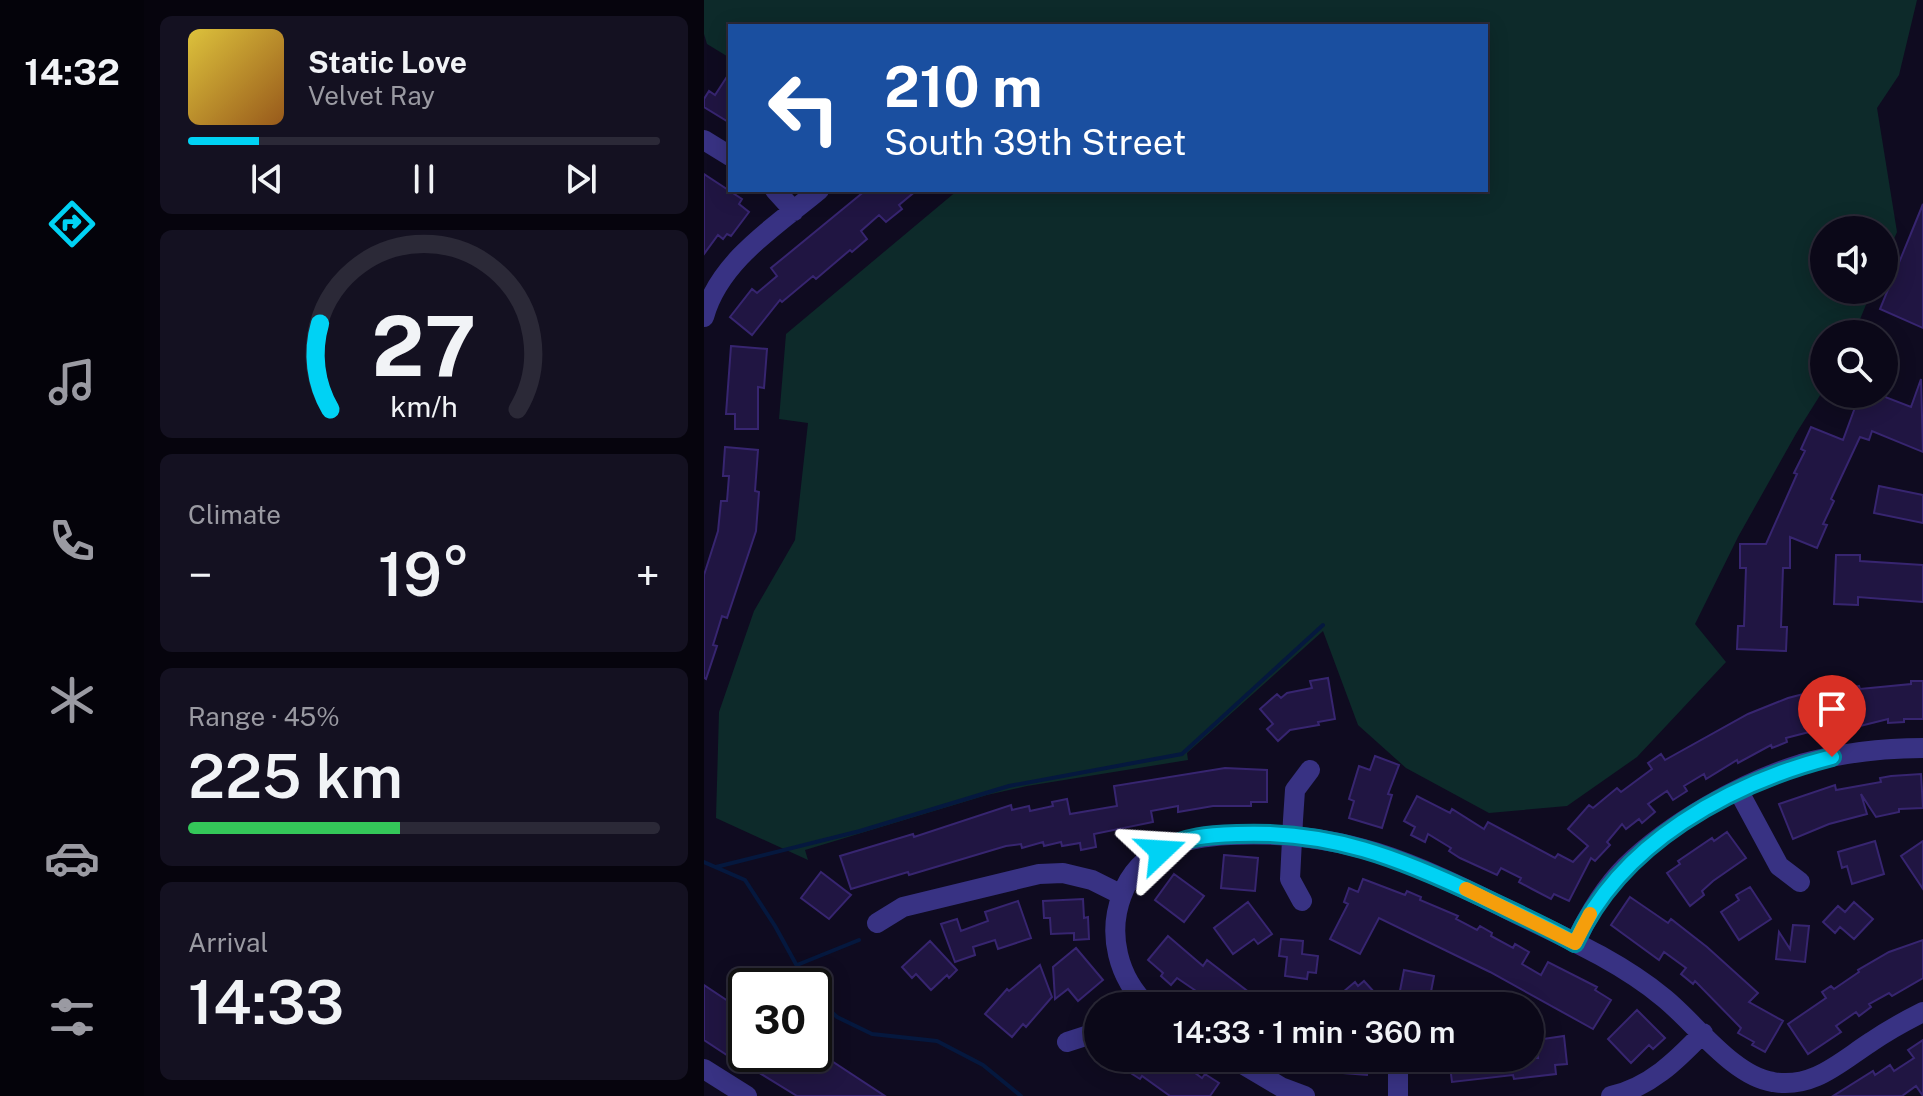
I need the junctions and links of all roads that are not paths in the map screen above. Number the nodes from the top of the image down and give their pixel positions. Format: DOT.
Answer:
graph roads {
  1 [pos="704,140"];
  2 [pos="728,155"];
  3 [pos="777,192"];
  4 [pos="817,192"];
  5 [pos="794,211"];
  6 [pos="704,317"];
  7 [pos="1923,748"];
  8 [pos="1310,770"];
  9 [pos="1738,790"];
  10 [pos="1293,835"];
  11 [pos="1800,882"];
  12 [pos="1122,895"];
  13 [pos="1302,901"];
  14 [pos="877,923"];
  15 [pos="1575,943"];
  16 [pos="1133,992"];
  17 [pos="1923,1012"];
  18 [pos="1703,1033"];
  19 [pos="1084,1037"];
  20 [pos="1067,1042"];
  21 [pos="704,1069"];
  22 [pos="1256,1072"];
  23 [pos="1398,1072"];
  24 [pos="747,1096"];
  25 [pos="1305,1096"];
  26 [pos="1398,1096"];
  27 [pos="1611,1096"];
  1 -- 2 [label="street"];
  3 -- 5 [label="street"];
  4 -- 5 [label="street"];
  5 -- 6 [label="street"];
  7 -- 9 [label="street"];
  8 -- 10 [label="street"];
  9 -- 11 [label="street"];
  9 -- 15 [label="street"];
  10 -- 12 [label="street"];
  10 -- 13 [label="street"];
  10 -- 15 [label="street"];
  12 -- 14 [label="street"];
  12 -- 16 [label="street"];
  15 -- 18 [label="street"];
  17 -- 18 [label="street"];
  18 -- 27 [label="street"];
  19 -- 20 [label="street"];
  21 -- 24 [label="street"];
  22 -- 25 [label="street"];
  23 -- 26 [label="street"];
}
